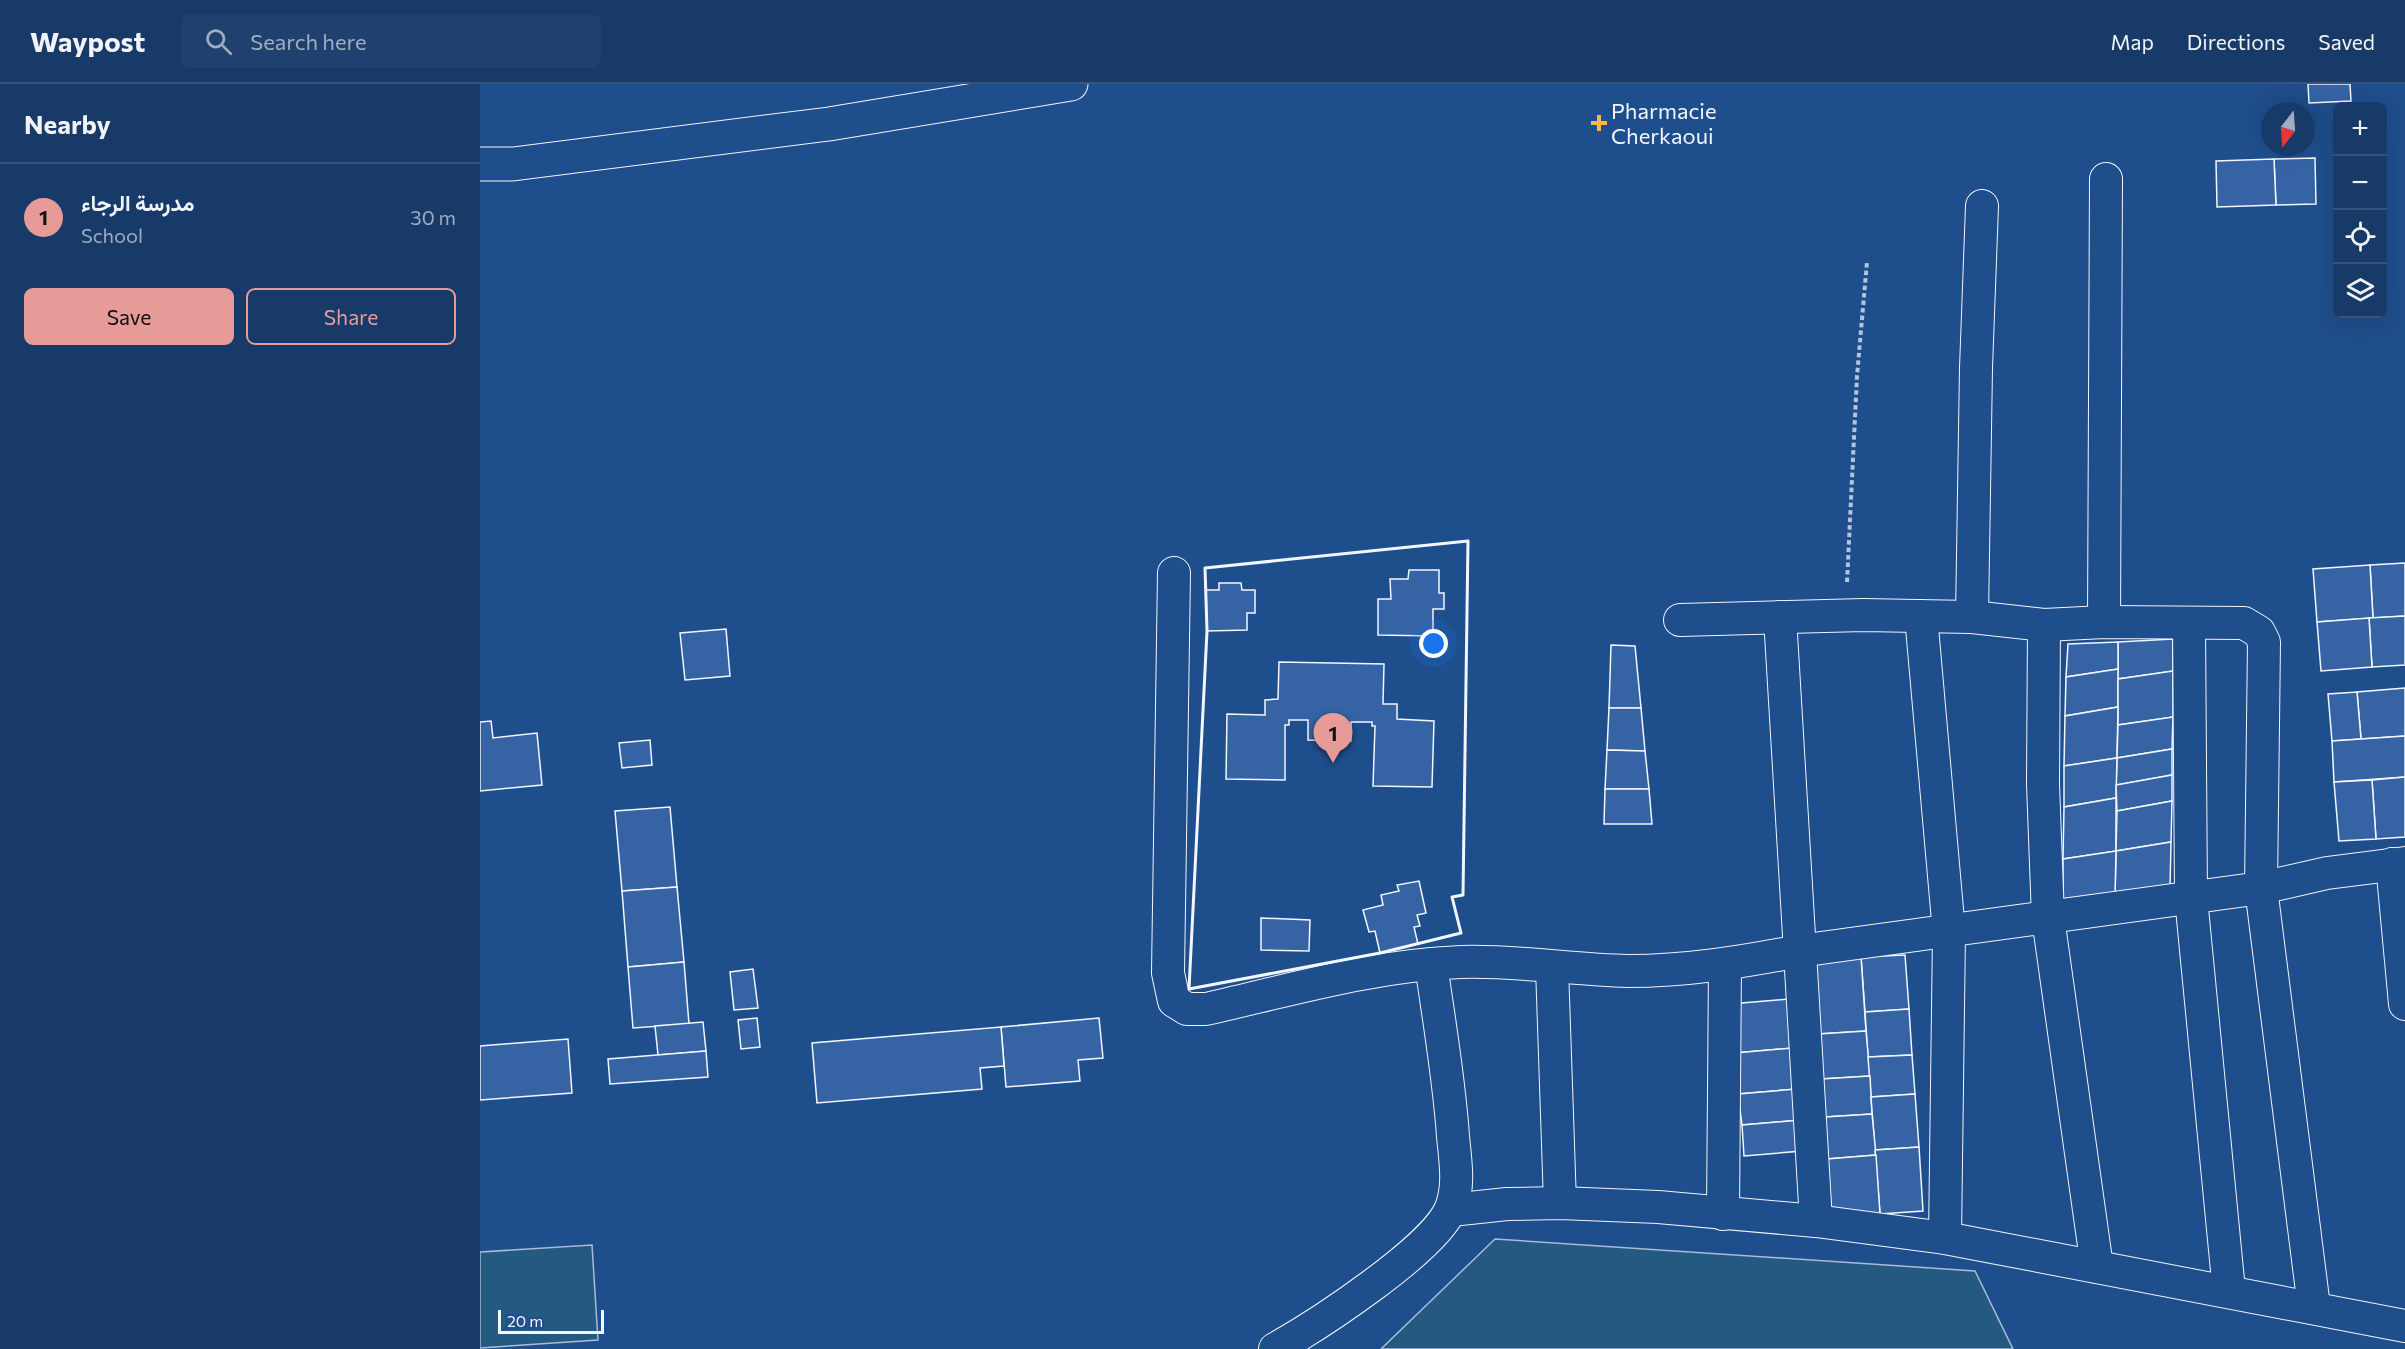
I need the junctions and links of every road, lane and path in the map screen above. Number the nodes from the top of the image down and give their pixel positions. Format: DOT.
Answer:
graph roads {
  1 [pos="1071,84"];
  2 [pos="480,164"];
  3 [pos="2106,179"];
  4 [pos="1982,206"];
  5 [pos="1868,262"];
  6 [pos="1174,573"];
  7 [pos="1845,615"];
  8 [pos="1780,616"];
  9 [pos="1921,616"];
  10 [pos="1972,617"];
  11 [pos="1680,620"];
  12 [pos="2104,622"];
  13 [pos="2189,623"];
  14 [pos="2044,625"];
  15 [pos="2399,864"];
  16 [pos="2261,888"];
  17 [pos="2191,898"];
  18 [pos="2048,918"];
  19 [pos="1949,932"];
  20 [pos="1799,951"];
  21 [pos="1431,964"];
  22 [pos="1725,965"];
  23 [pos="1552,967"];
  24 [pos="2405,1004"];
  25 [pos="1560,1203"];
  26 [pos="1450,1210"];
  27 [pos="1723,1214"];
  28 [pos="1816,1221"];
  29 [pos="1945,1238"];
  30 [pos="2097,1267"];
  31 [pos="2229,1291"];
  32 [pos="2314,1307"];
  33 [pos="2405,1326"];
  34 [pos="1275,1349"];
  1 -- 2 [label="main road"];
  3 -- 12 [label="street"];
  4 -- 10 [label="street"];
  5 -- 7 [label="path"];
  6 -- 21 [label="street"];
  7 -- 8 [label="street"];
  7 -- 9 [label="street"];
  8 -- 11 [label="street"];
  8 -- 20 [label="street"];
  9 -- 10 [label="street"];
  9 -- 19 [label="street"];
  10 -- 14 [label="street"];
  12 -- 13 [label="street"];
  12 -- 14 [label="street"];
  13 -- 16 [label="street"];
  13 -- 17 [label="street"];
  14 -- 18 [label="street"];
  15 -- 16 [label="street"];
  15 -- 24 [label="street"];
  16 -- 17 [label="street"];
  16 -- 32 [label="street"];
  17 -- 18 [label="street"];
  17 -- 31 [label="street"];
  18 -- 19 [label="street"];
  18 -- 30 [label="street"];
  19 -- 20 [label="street"];
  19 -- 29 [label="street"];
  20 -- 22 [label="street"];
  20 -- 28 [label="street"];
  21 -- 23 [label="street"];
  21 -- 26 [label="street"];
  22 -- 23 [label="street"];
  22 -- 27 [label="street"];
  23 -- 25 [label="street"];
  25 -- 26 [label="street"];
  25 -- 27 [label="street"];
  26 -- 34 [label="street"];
  27 -- 28 [label="street"];
  28 -- 29 [label="street"];
  29 -- 30 [label="street"];
  30 -- 31 [label="street"];
  31 -- 32 [label="street"];
  32 -- 33 [label="street"];
}
